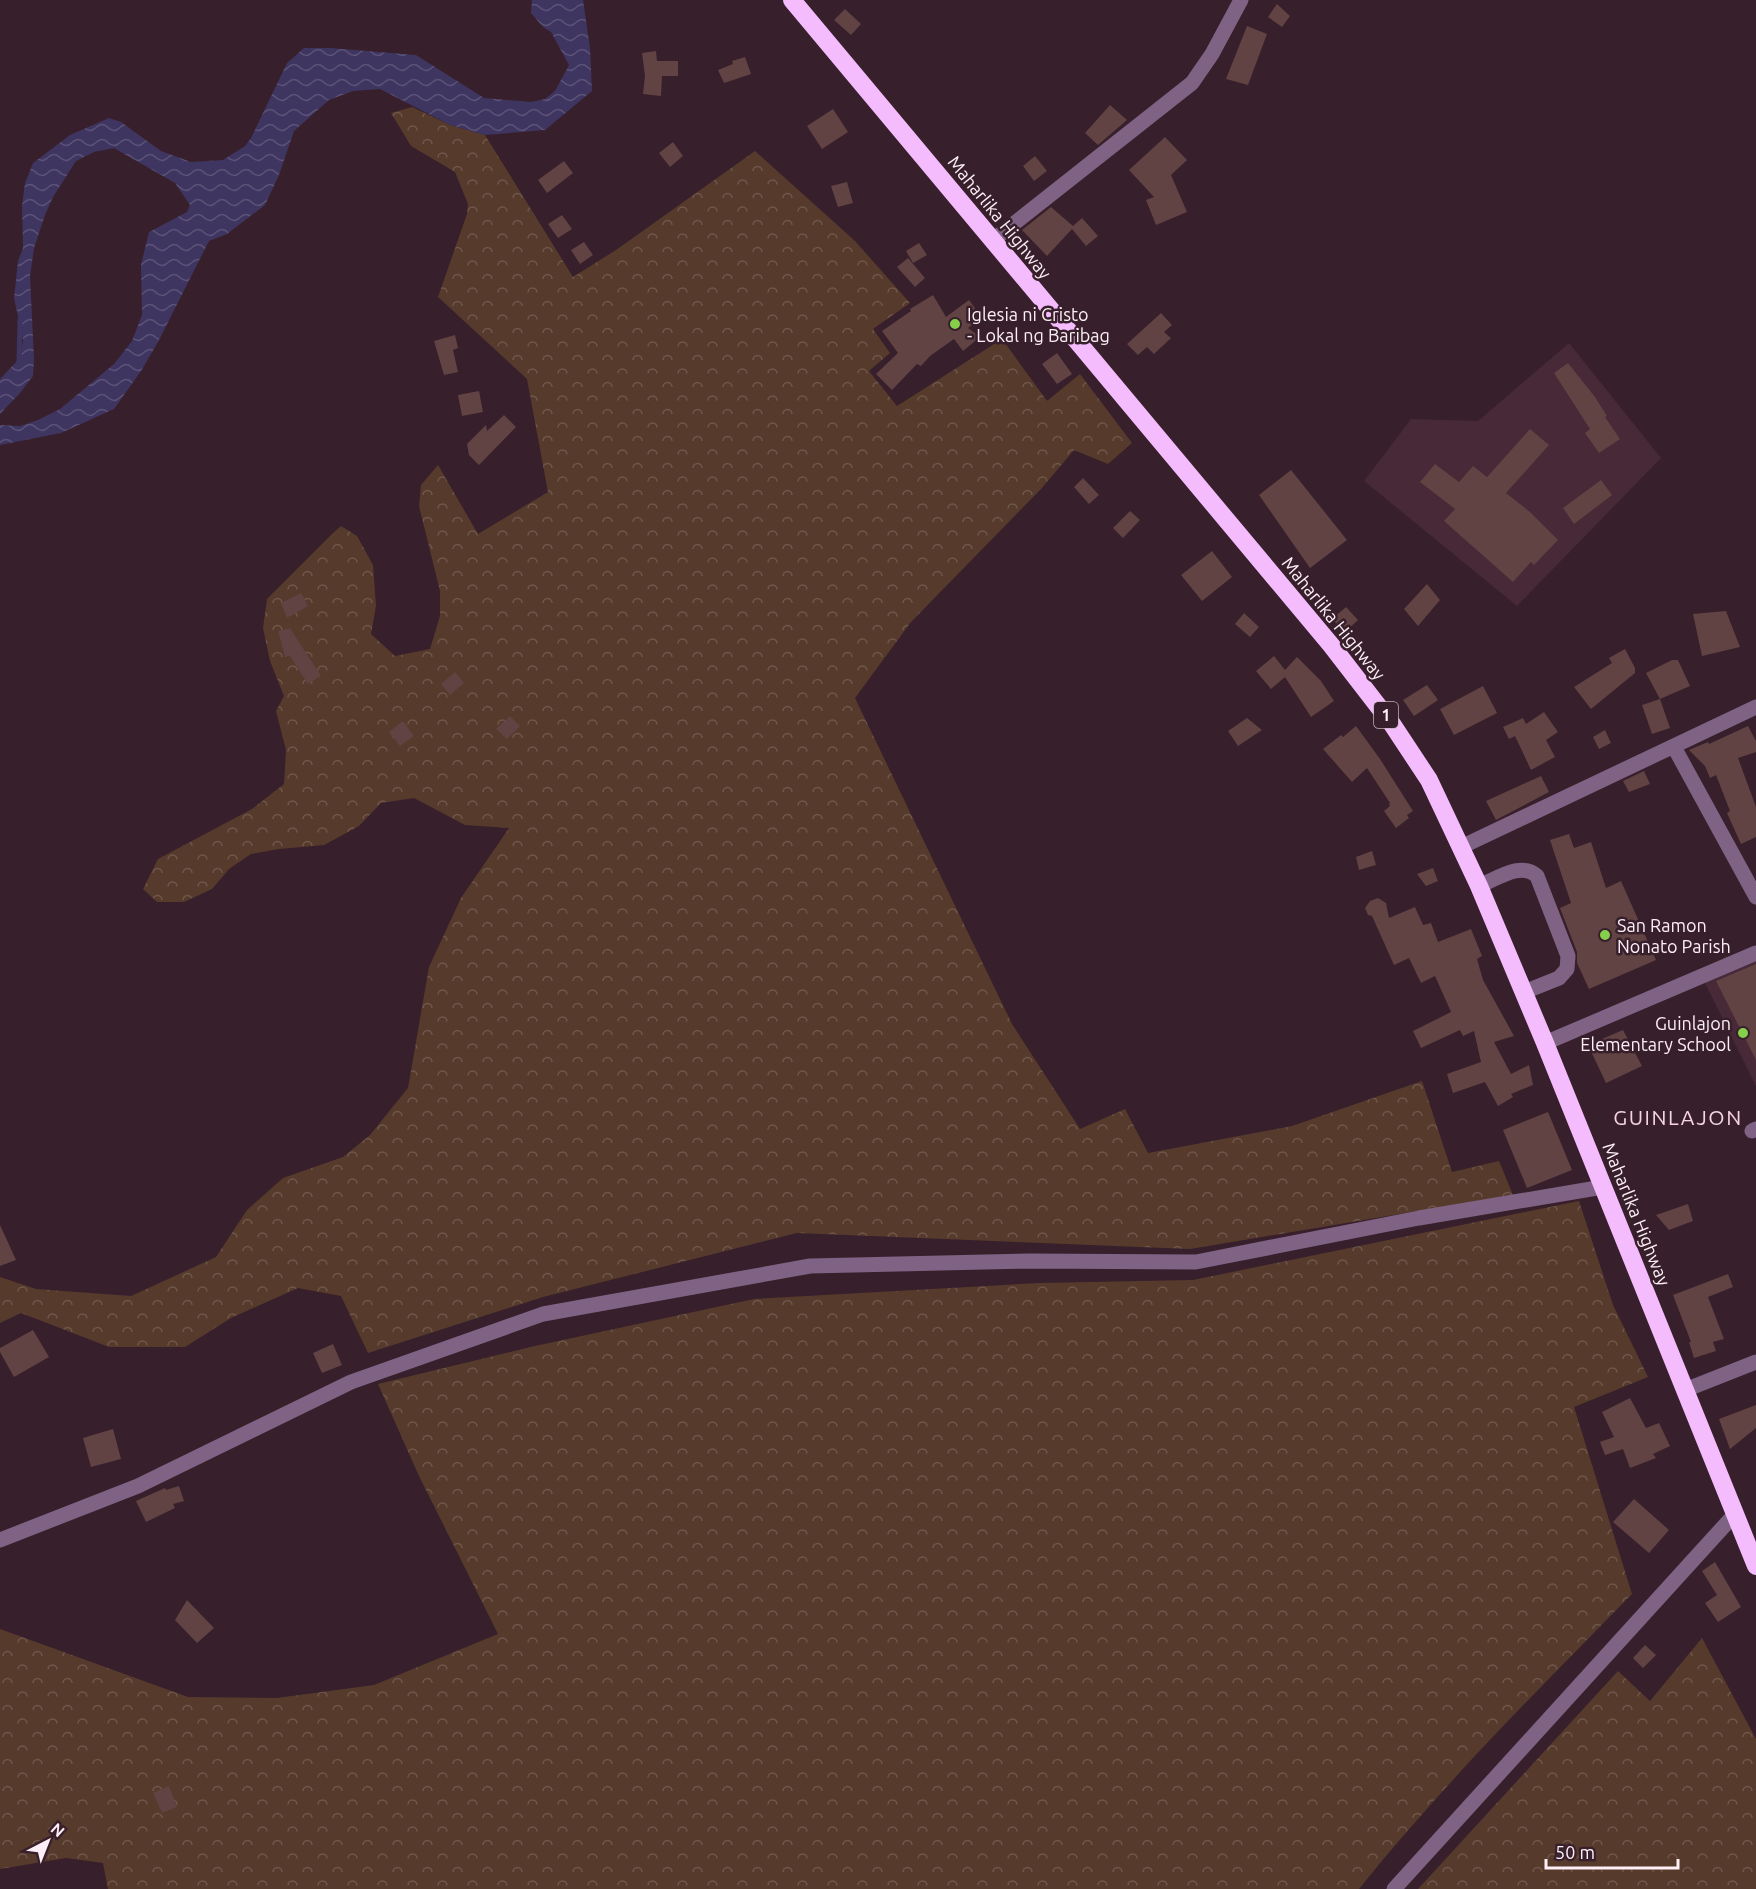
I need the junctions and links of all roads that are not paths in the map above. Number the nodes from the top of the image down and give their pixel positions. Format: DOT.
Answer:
graph roads {
  1 [pos="792,0"];
  2 [pos="1241,0"];
  3 [pos="992,241"];
  4 [pos="1756,707"];
  5 [pos="1674,747"];
  6 [pos="1461,847"];
  7 [pos="1479,886"];
  8 [pos="1756,897"];
  9 [pos="1756,953"];
  10 [pos="1524,992"];
  11 [pos="1545,1043"];
  12 [pos="1603,1187"];
  13 [pos="1756,1362"];
  14 [pos="1685,1390"];
  15 [pos="1735,1514"];
  16 [pos="0,1540"];
  17 [pos="1756,1566"];
  18 [pos="1394,1889"];
  1 -- 3 [label="highway, Maharlika Highway / 1"];
  2 -- 3 [label="street"];
  3 -- 6 [label="highway, Maharlika Highway / 1"];
  4 -- 5 [label="street"];
  5 -- 6 [label="street"];
  5 -- 8 [label="street"];
  6 -- 7 [label="highway, Maharlika Highway / 1"];
  7 -- 10 [label="highway, Maharlika Highway / 1"];
  7 -- 10 [label="street"];
  9 -- 11 [label="street"];
  10 -- 11 [label="highway, Maharlika Highway / 1"];
  11 -- 12 [label="highway, Maharlika Highway / 1"];
  12 -- 14 [label="highway, Maharlika Highway / 1"];
  12 -- 16 [label="street"];
  13 -- 14 [label="street"];
  14 -- 15 [label="highway, Maharlika Highway / 1"];
  15 -- 17 [label="highway, Maharlika Highway / 1"];
  15 -- 18 [label="street"];
}
